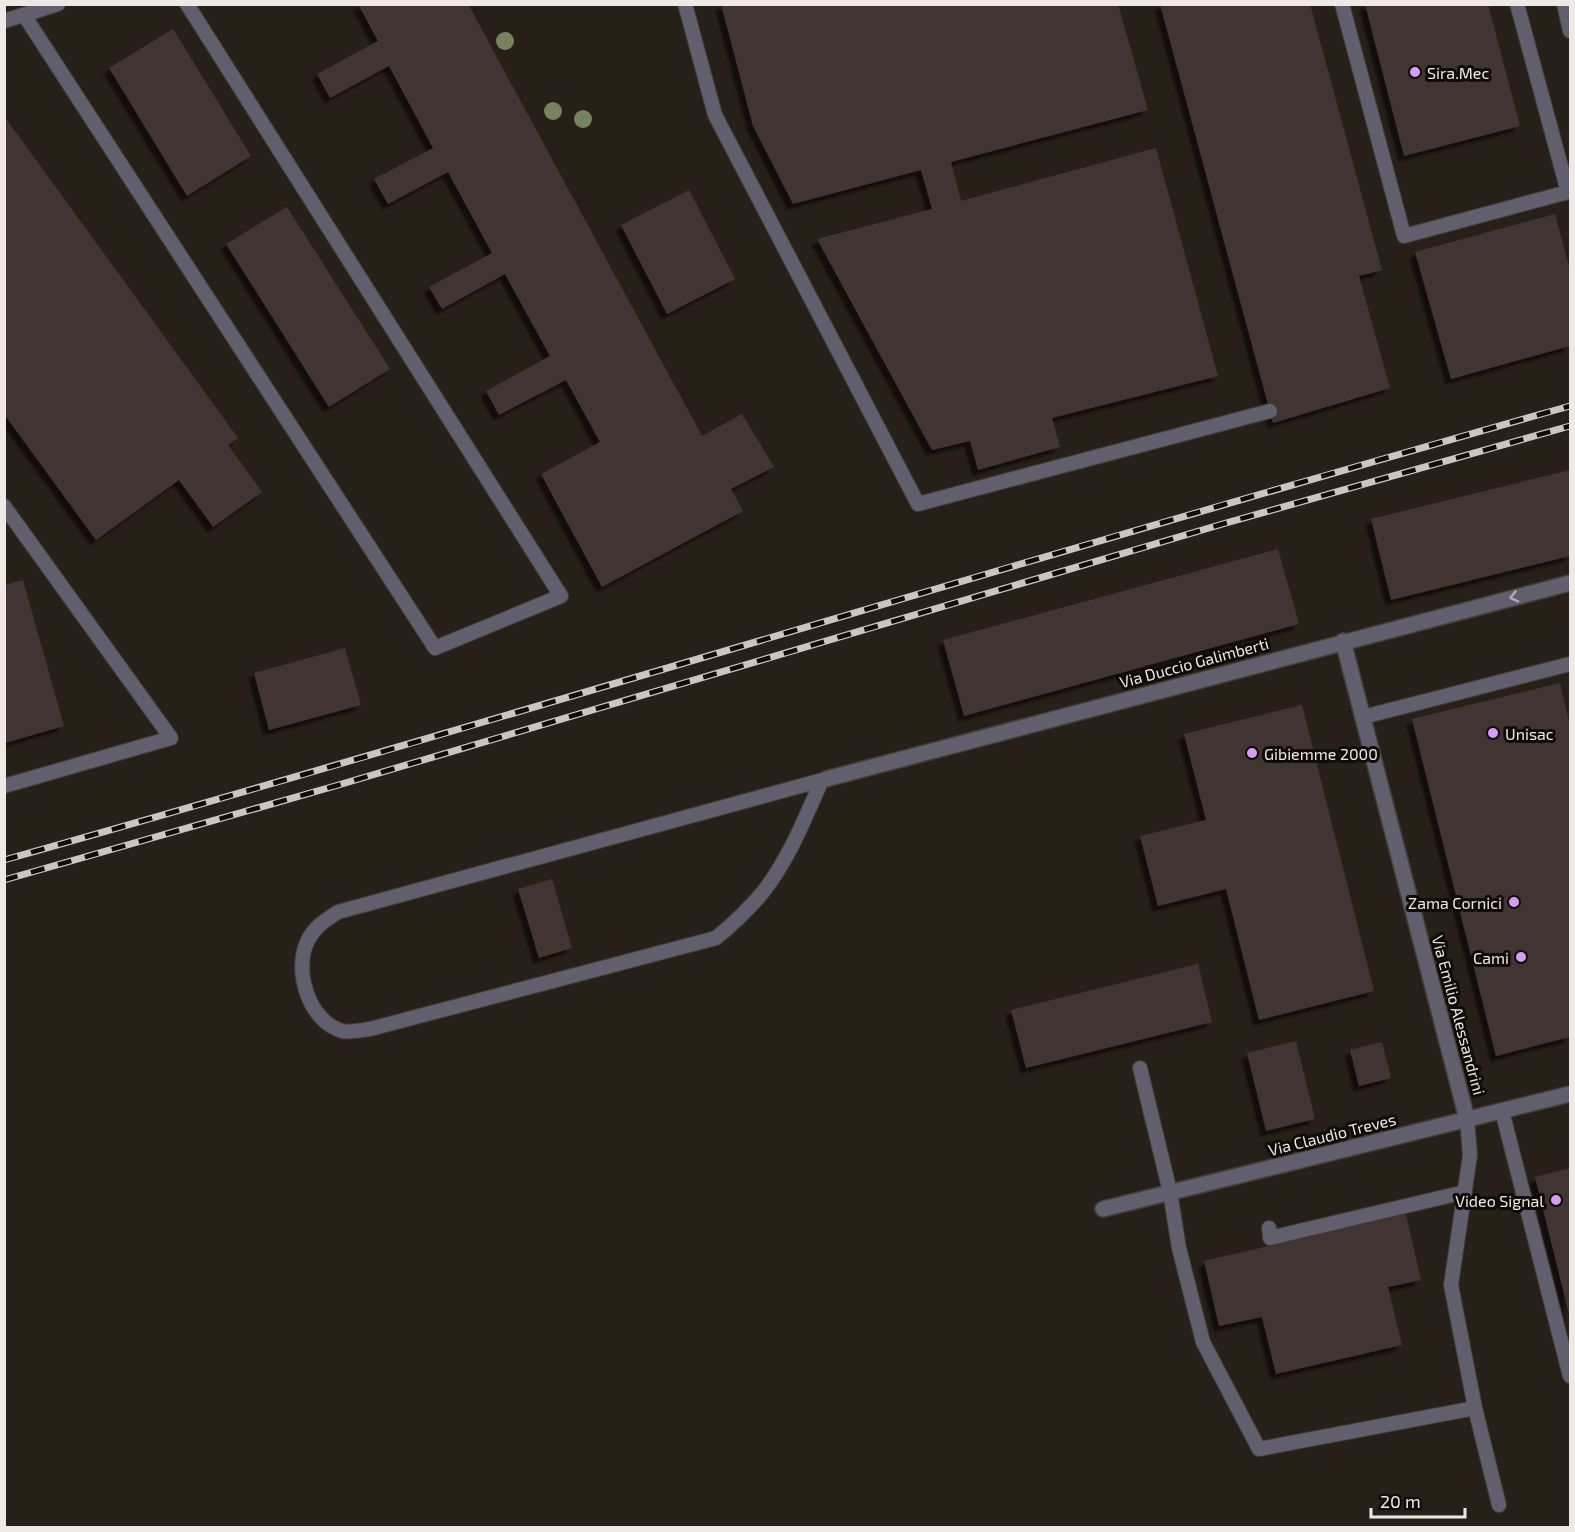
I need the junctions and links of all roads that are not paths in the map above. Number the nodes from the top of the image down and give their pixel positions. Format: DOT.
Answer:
graph roads {
  1 [pos="57,4"];
  2 [pos="187,4"];
  3 [pos="685,4"];
  4 [pos="1342,4"];
  5 [pos="1517,4"];
  6 [pos="1564,4"];
  7 [pos="24,15"];
  8 [pos="4,21"];
  9 [pos="1570,31"];
  10 [pos="1270,411"];
  11 [pos="4,506"];
  12 [pos="1570,583"];
  13 [pos="1343,641"];
  14 [pos="1570,664"];
  15 [pos="1363,717"];
  16 [pos="824,779"];
  17 [pos="4,786"];
  18 [pos="1140,1068"];
  19 [pos="1570,1094"];
  20 [pos="1502,1111"];
  21 [pos="1467,1119"];
  22 [pos="1170,1192"];
  23 [pos="1465,1192"];
  24 [pos="1103,1209"];
  25 [pos="1269,1228"];
  26 [pos="1570,1376"];
  27 [pos="1475,1408"];
  28 [pos="1499,1505"];
  1 -- 7 [label="lane"];
  2 -- 7 [label="lane"];
  3 -- 10 [label="lane"];
  4 -- 5 [label="lane"];
  6 -- 9 [label="lane"];
  7 -- 8 [label="lane"];
  11 -- 17 [label="lane"];
  12 -- 13 [label="street, Via Duccio Galimberti, one-way"];
  13 -- 15 [label="street, Via Emilio Alessandrini"];
  13 -- 16 [label="street, Via Duccio Galimberti"];
  14 -- 15 [label="lane"];
  15 -- 21 [label="street, Via Emilio Alessandrini"];
  16 -- 16 [label="lane"];
  18 -- 22 [label="lane"];
  19 -- 20 [label="street, Via Claudio Treves"];
  20 -- 21 [label="street, Via Claudio Treves"];
  20 -- 26 [label="lane"];
  21 -- 22 [label="street, Via Claudio Treves"];
  21 -- 23 [label="lane"];
  22 -- 24 [label="street, Via Claudio Treves"];
  22 -- 27 [label="lane"];
  23 -- 25 [label="lane"];
  23 -- 27 [label="lane"];
  27 -- 28 [label="lane"];
}
